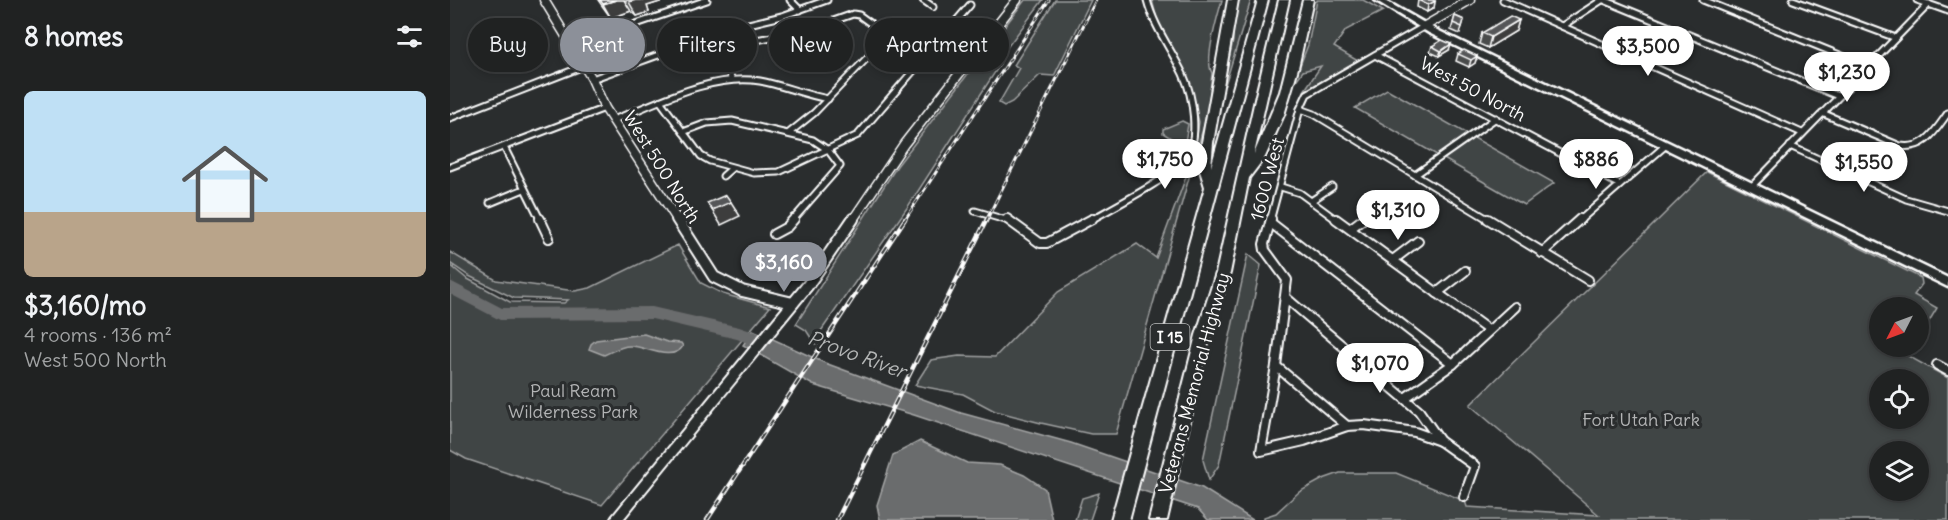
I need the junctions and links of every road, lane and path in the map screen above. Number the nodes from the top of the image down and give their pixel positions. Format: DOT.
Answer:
graph roads {
  1 [pos="544,0"];
  2 [pos="707,0"];
  3 [pos="790,0"];
  4 [pos="827,0"];
  5 [pos="923,0"];
  6 [pos="1017,0"];
  7 [pos="1147,0"];
  8 [pos="1233,0"];
  9 [pos="1263,0"];
  10 [pos="1284,0"];
  11 [pos="1372,0"];
  12 [pos="1470,0"];
  13 [pos="1503,0"];
  14 [pos="1603,0"];
  15 [pos="1703,0"];
  16 [pos="1793,0"];
  17 [pos="1917,0"];
  18 [pos="1380,1"];
  19 [pos="1309,2"];
  20 [pos="1929,4"];
  21 [pos="970,5"];
  22 [pos="933,7"];
  23 [pos="800,10"];
  24 [pos="1948,11"];
  25 [pos="960,18"];
  26 [pos="1003,18"];
  27 [pos="865,19"];
  28 [pos="645,21"];
  29 [pos="1425,26"];
  30 [pos="1562,26"];
  31 [pos="560,27"];
  32 [pos="1896,38"];
  33 [pos="1375,55"];
  34 [pos="865,60"];
  35 [pos="1867,66"];
  36 [pos="567,72"];
  37 [pos="588,72"];
  38 [pos="914,72"];
  39 [pos="961,72"];
  40 [pos="592,79"];
  41 [pos="731,80"];
  42 [pos="1838,96"];
  43 [pos="828,99"];
  44 [pos="661,102"];
  45 [pos="605,108"];
  46 [pos="1300,109"];
  47 [pos="1821,113"];
  48 [pos="1948,113"];
  49 [pos="450,117"];
  50 [pos="1496,118"];
  51 [pos="613,120"];
  52 [pos="683,132"];
  53 [pos="1802,133"];
  54 [pos="789,134"];
  55 [pos="1666,145"];
  56 [pos="1790,146"];
  57 [pos="504,147"];
  58 [pos="828,150"];
  59 [pos="450,167"];
  60 [pos="732,168"];
  61 [pos="1415,175"];
  62 [pos="723,176"];
  63 [pos="1244,179"];
  64 [pos="1620,185"];
  65 [pos="1281,187"];
  66 [pos="1332,187"];
  67 [pos="1751,187"];
  68 [pos="1212,188"];
  69 [pos="524,189"];
  70 [pos="1311,201"];
  71 [pos="490,203"];
  72 [pos="975,211"];
  73 [pos="1948,211"];
  74 [pos="1373,213"];
  75 [pos="1271,223"];
  76 [pos="1351,228"];
  77 [pos="774,234"];
  78 [pos="549,238"];
  79 [pos="1418,241"];
  80 [pos="1542,253"];
  81 [pos="1393,260"];
  82 [pos="1465,271"];
  83 [pos="1588,280"];
  84 [pos="1948,282"];
  85 [pos="1437,293"];
  86 [pos="1285,297"];
  87 [pos="793,303"];
  88 [pos="1515,307"];
  89 [pos="1488,330"];
  90 [pos="1453,364"];
  91 [pos="1937,365"];
  92 [pos="1276,366"];
  93 [pos="1948,371"];
  94 [pos="1405,398"];
  95 [pos="1347,426"];
  96 [pos="1440,441"];
  97 [pos="1464,497"];
  98 [pos="1122,513"];
  99 [pos="615,520"];
  100 [pos="1158,520"];
  1 -- 31 [label="street, West 500 North"];
  2 -- 28 [label="street"];
  3 -- 23 [label="street"];
  4 -- 23 [label="street"];
  5 -- 22 [label="street"];
  6 -- 26 [label="street"];
  7 -- 72 [label="street"];
  8 -- 68 [label="highway"];
  9 -- 68 [label="highway, Veterans Memorial Highway / I 15"];
  10 -- 63 [label="highway, Veterans Memorial Highway / I 15"];
  11 -- 18 [label="main road"];
  12 -- 29 [label="street, 1600 West"];
  13 -- 30 [label="street"];
  14 -- 30 [label="street"];
  14 -- 42 [label="street"];
  15 -- 35 [label="street"];
  16 -- 32 [label="street"];
  17 -- 20 [label="street"];
  18 -- 29 [label="main road"];
  19 -- 63 [label="highway"];
  20 -- 24 [label="street"];
  20 -- 32 [label="street"];
  21 -- 25 [label="street"];
  23 -- 40 [label="street"];
  27 -- 41 [label="street"];
  29 -- 33 [label="street, 1600 West"];
  29 -- 55 [label="main road"];
  30 -- 53 [label="street"];
  32 -- 35 [label="street"];
  33 -- 46 [label="street, 1600 West"];
  33 -- 50 [label="street, West 50 North"];
  34 -- 43 [label="street"];
  35 -- 42 [label="street"];
  36 -- 49 [label="street"];
  37 -- 40 [label="street, West 500 North"];
  38 -- 58 [label="street"];
  39 -- 87 [label="street"];
  40 -- 45 [label="street, West 500 North"];
  41 -- 43 [label="street"];
  41 -- 44 [label="street"];
  42 -- 47 [label="street"];
  43 -- 54 [label="street"];
  44 -- 51 [label="street"];
  44 -- 52 [label="street"];
  45 -- 51 [label="street, West 500 North"];
  45 -- 57 [label="street"];
  46 -- 61 [label="street"];
  46 -- 65 [label="street, 1600 West"];
  47 -- 48 [label="street"];
  47 -- 53 [label="street"];
  50 -- 61 [label="street"];
  50 -- 64 [label="street, West 50 North"];
  51 -- 87 [label="street, West 500 North"];
  52 -- 54 [label="street"];
  52 -- 60 [label="street"];
  53 -- 56 [label="street"];
  54 -- 58 [label="street"];
  55 -- 64 [label="street"];
  55 -- 67 [label="main road"];
  56 -- 67 [label="street"];
  56 -- 73 [label="street"];
  57 -- 59 [label="street"];
  57 -- 69 [label="street"];
  58 -- 60 [label="street"];
  58 -- 77 [label="street"];
  60 -- 62 [label="street"];
  61 -- 80 [label="street"];
  63 -- 100 [label="highway, Veterans Memorial Highway / I 15"];
  64 -- 80 [label="street"];
  65 -- 70 [label="street"];
  65 -- 75 [label="street, 1600 West"];
  66 -- 70 [label="street"];
  67 -- 84 [label="main road"];
  68 -- 98 [label="highway, Veterans Memorial Highway / I 15"];
  69 -- 71 [label="street"];
  69 -- 78 [label="street"];
  70 -- 76 [label="street"];
  74 -- 76 [label="street"];
  75 -- 86 [label="street, 1600 West"];
  75 -- 90 [label="street"];
  76 -- 81 [label="street"];
  79 -- 81 [label="street"];
  80 -- 83 [label="street"];
  81 -- 85 [label="street"];
  82 -- 85 [label="street"];
  85 -- 89 [label="street"];
  86 -- 92 [label="street, 1600 West"];
  86 -- 94 [label="street"];
  87 -- 99 [label="street"];
  88 -- 89 [label="street"];
  89 -- 90 [label="street"];
  90 -- 94 [label="street"];
  91 -- 93 [label="street"];
  92 -- 95 [label="street"];
  92 -- 95 [label="street, 1600 West"];
  94 -- 96 [label="street"];
  95 -- 96 [label="street"];
  96 -- 97 [label="street"];
}
